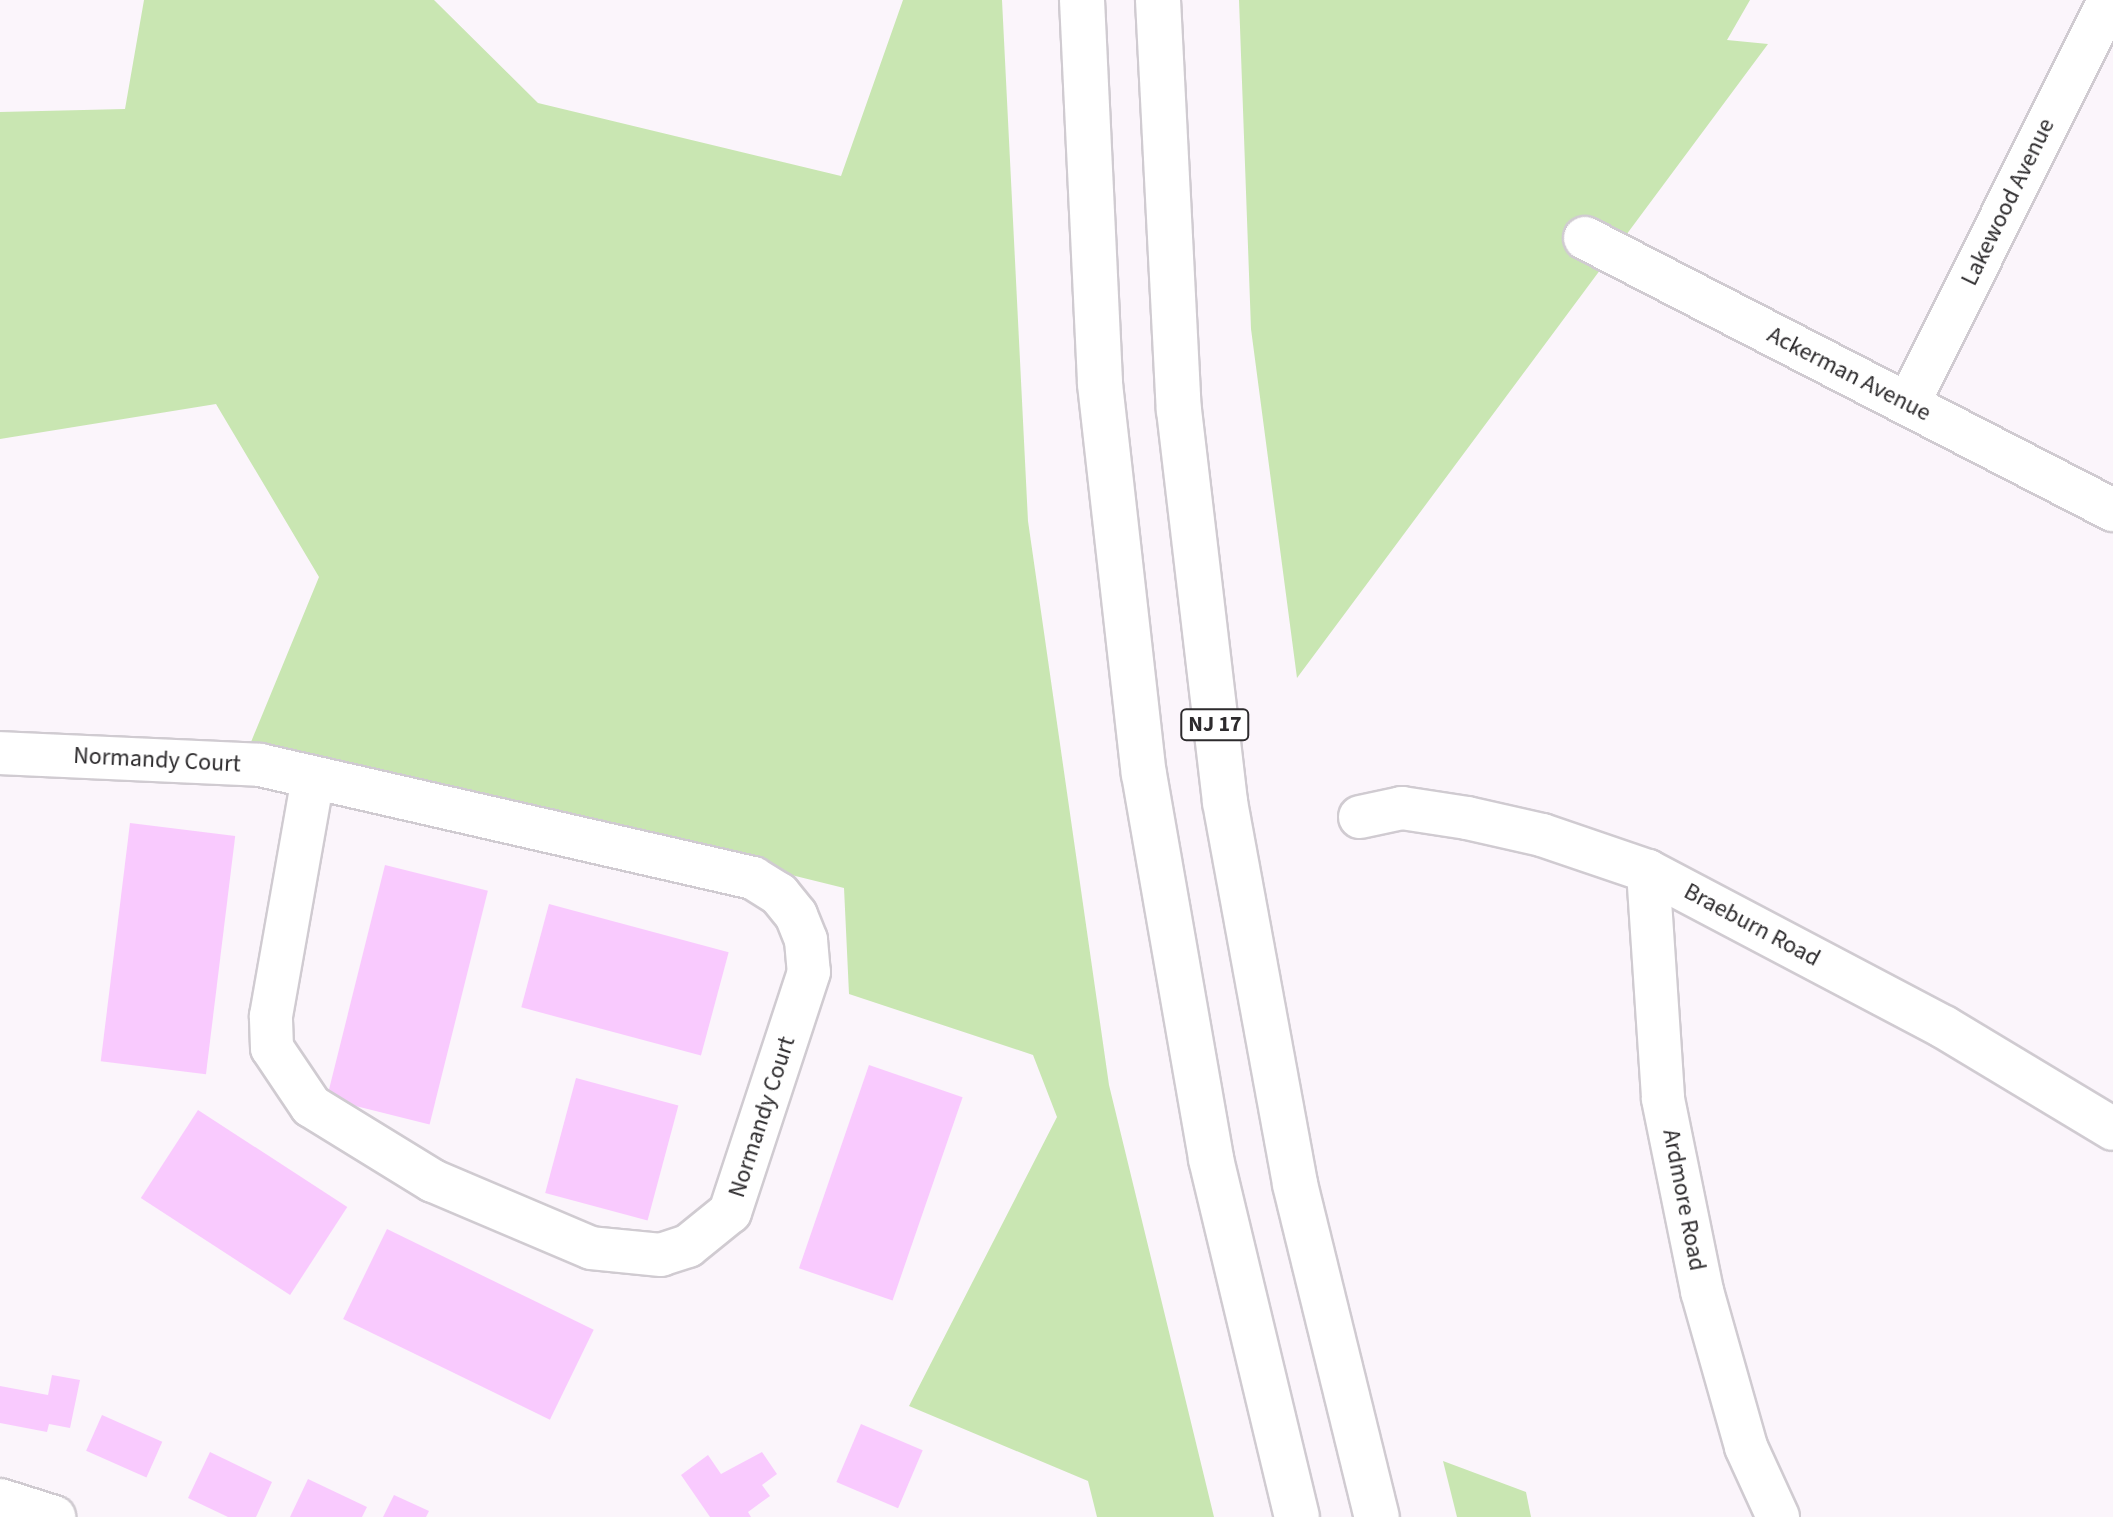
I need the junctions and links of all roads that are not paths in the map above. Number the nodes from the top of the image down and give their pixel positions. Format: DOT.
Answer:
graph roads {
  1 [pos="1082,0"];
  2 [pos="1158,0"];
  3 [pos="2109,0"];
  4 [pos="1585,238"];
  5 [pos="1908,404"];
  6 [pos="2113,510"];
  7 [pos="0,753"];
  8 [pos="313,778"];
  9 [pos="1360,817"];
  10 [pos="1648,871"];
  11 [pos="2113,1129"];
  12 [pos="0,1500"];
  13 [pos="54,1517"];
  14 [pos="1297,1517"];
  15 [pos="1377,1517"];
  16 [pos="1778,1517"];
  1 -- 14 [label="highway"];
  2 -- 15 [label="highway, NJ 17"];
  3 -- 5 [label="street, Lakewood Avenue"];
  4 -- 5 [label="street, Ackerman Avenue"];
  5 -- 6 [label="street, Ackerman Avenue"];
  7 -- 8 [label="street, Normandy Court"];
  8 -- 8 [label="street, Normandy Court"];
  9 -- 10 [label="street, Braeburn Road"];
  10 -- 11 [label="street, Braeburn Road"];
  10 -- 16 [label="street, Ardmore Road"];
  12 -- 13 [label="street"];
}
